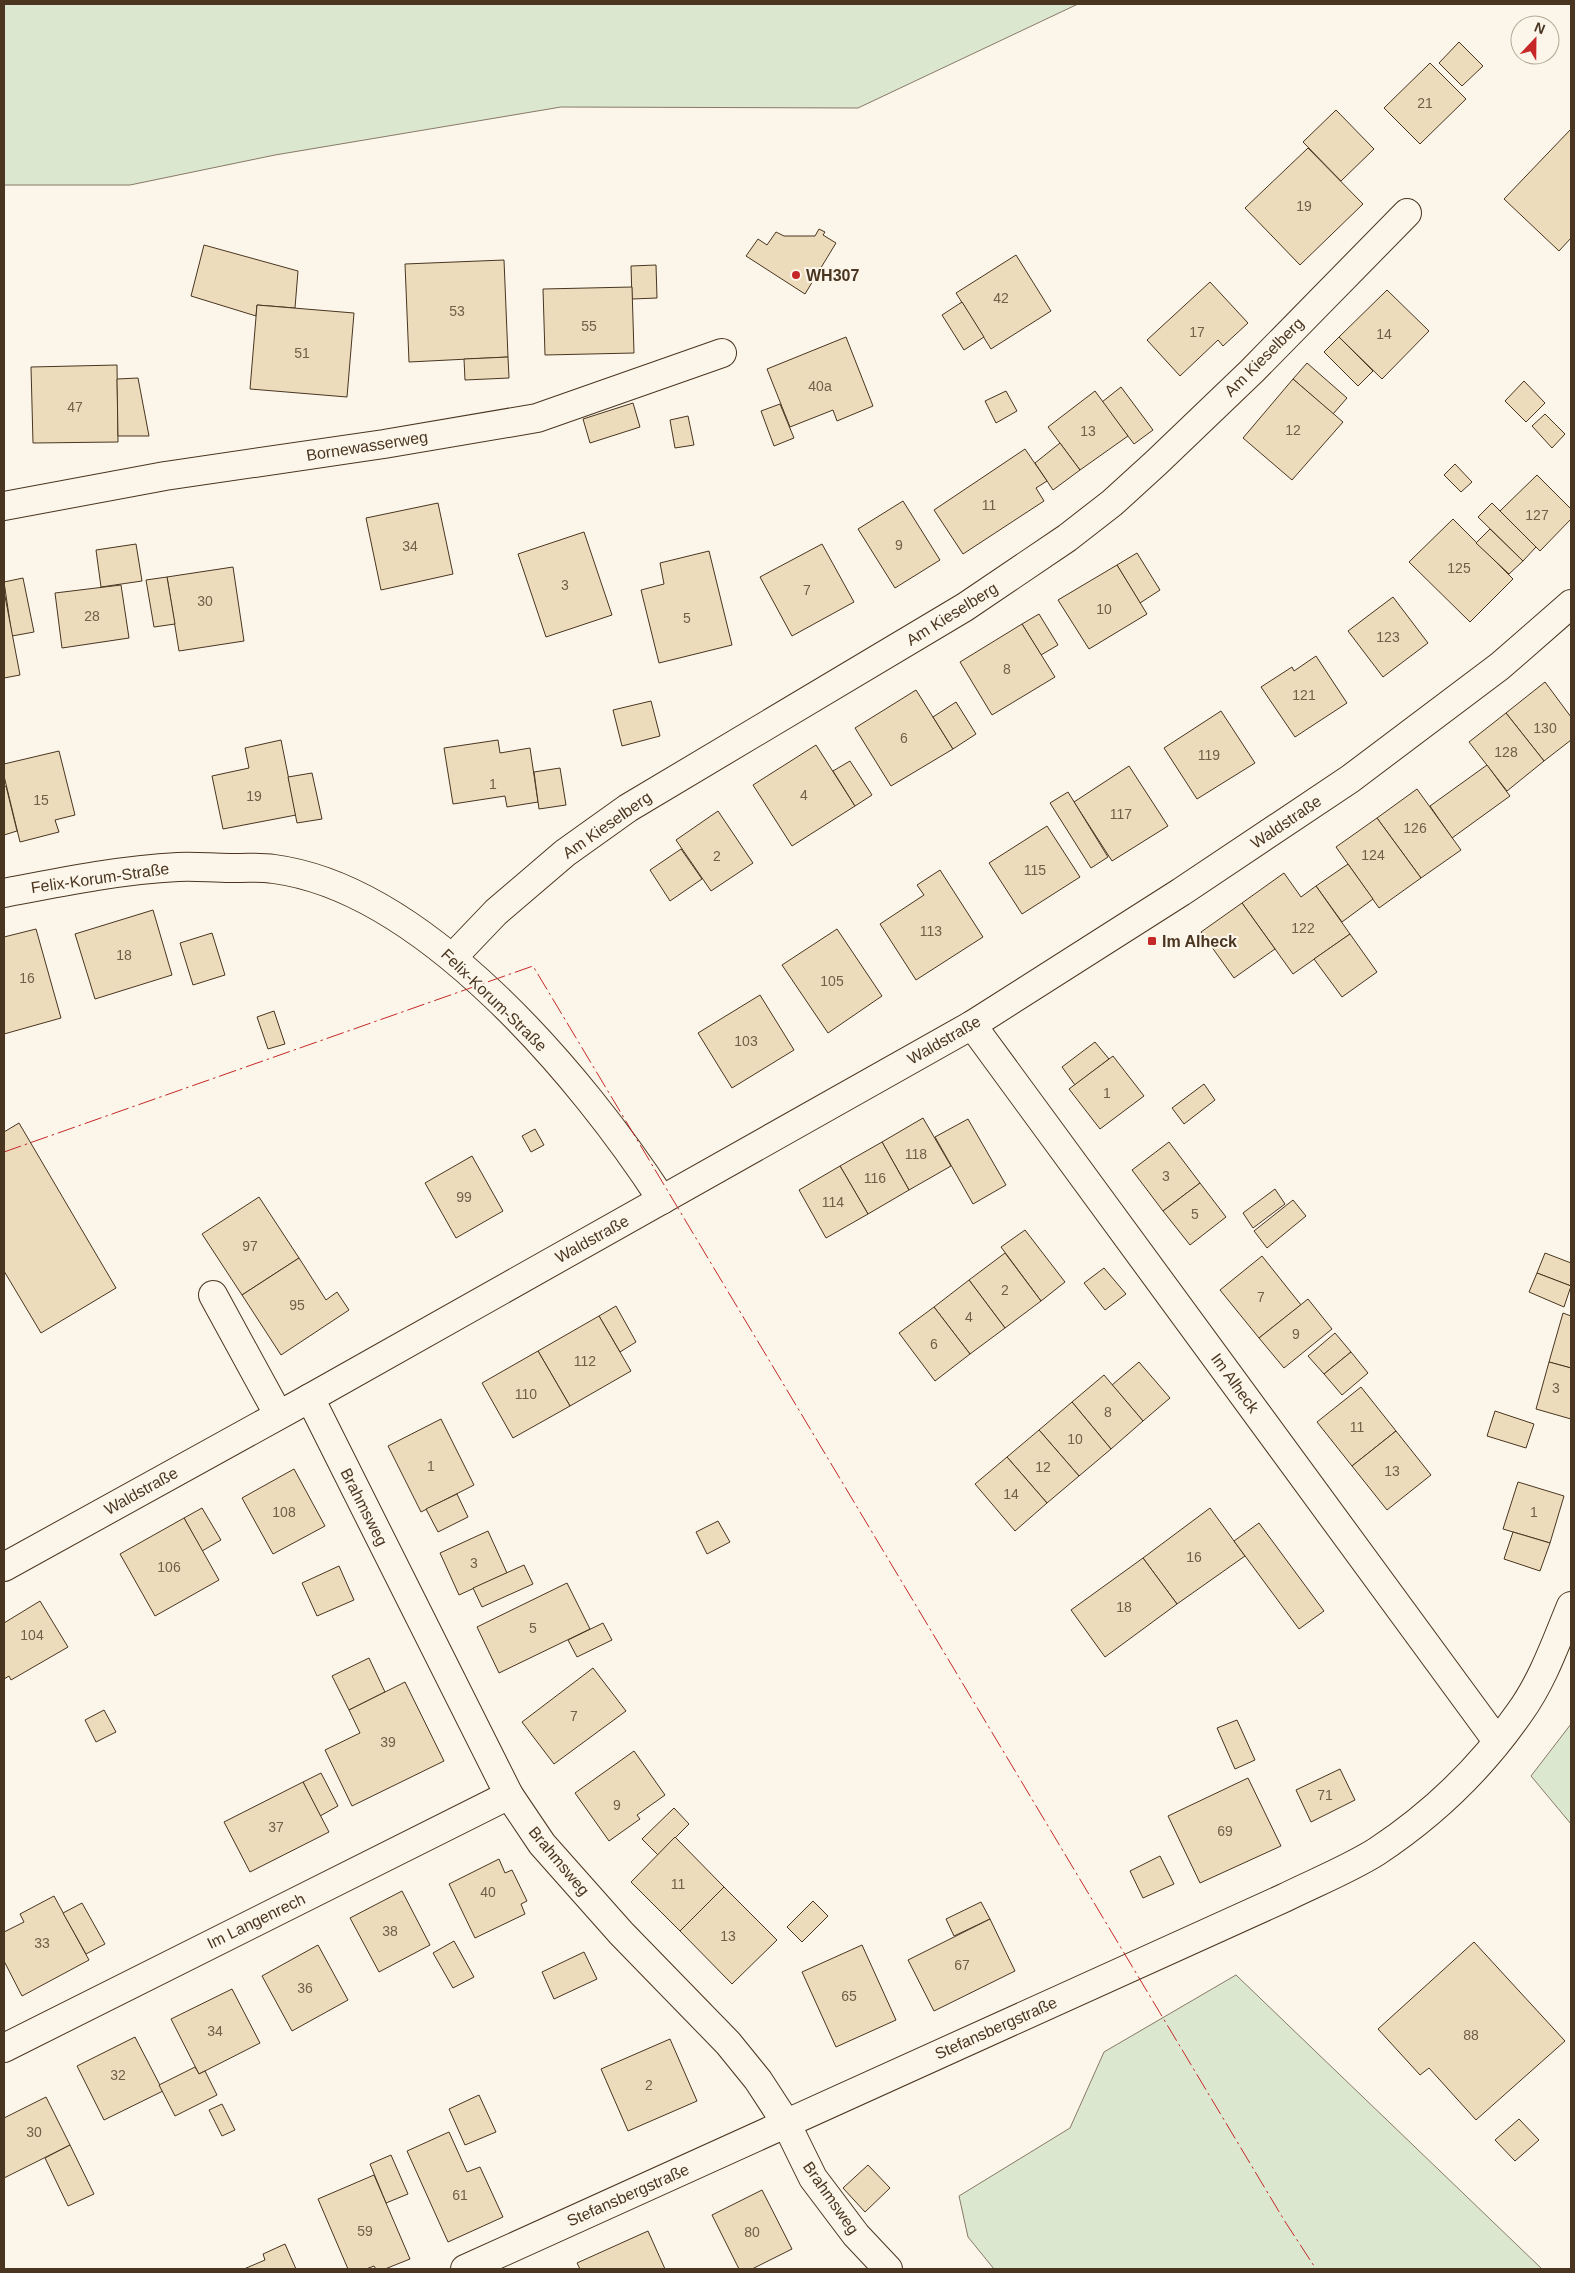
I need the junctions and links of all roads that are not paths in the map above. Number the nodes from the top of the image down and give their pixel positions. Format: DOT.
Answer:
graph roads {
  1 [pos="1407,213"];
  2 [pos="722,353"];
  3 [pos="4,506"];
  4 [pos="1571,604"];
  5 [pos="4,893"];
  6 [pos="453,957"];
  7 [pos="972,1025"];
  8 [pos="662,1200"];
  9 [pos="213,1295"];
  10 [pos="310,1398"];
  11 [pos="278,1414"];
  12 [pos="4,1567"];
  13 [pos="1571,1606"];
  14 [pos="1497,1742"];
  15 [pos="509,1795"];
  16 [pos="4,2048"];
  17 [pos="786,2123"];
  18 [pos="466,2269"];
  19 [pos="888,2269"];
  1 -- 6 [label="street, Am Kieselberg"];
  2 -- 3 [label="street, Bornewasserweg"];
  4 -- 7 [label="street, Waldstraße"];
  5 -- 6 [label="street, Felix-Korum-Straße"];
  6 -- 8 [label="street, Felix-Korum-Straße"];
  7 -- 8 [label="street, Waldstraße"];
  7 -- 14 [label="street, Im Alheck"];
  8 -- 10 [label="street, Waldstraße"];
  9 -- 11 [label="street"];
  10 -- 11 [label="street, Waldstraße"];
  10 -- 15 [label="street, Brahmsweg"];
  11 -- 12 [label="street, Waldstraße"];
  13 -- 14 [label="street, Stefansbergstraße"];
  14 -- 17 [label="street, Stefansbergstraße"];
  15 -- 16 [label="street, Im Langenrech"];
  15 -- 17 [label="street, Brahmsweg"];
  17 -- 18 [label="street, Stefansbergstraße"];
  17 -- 19 [label="street, Brahmsweg"];
}
